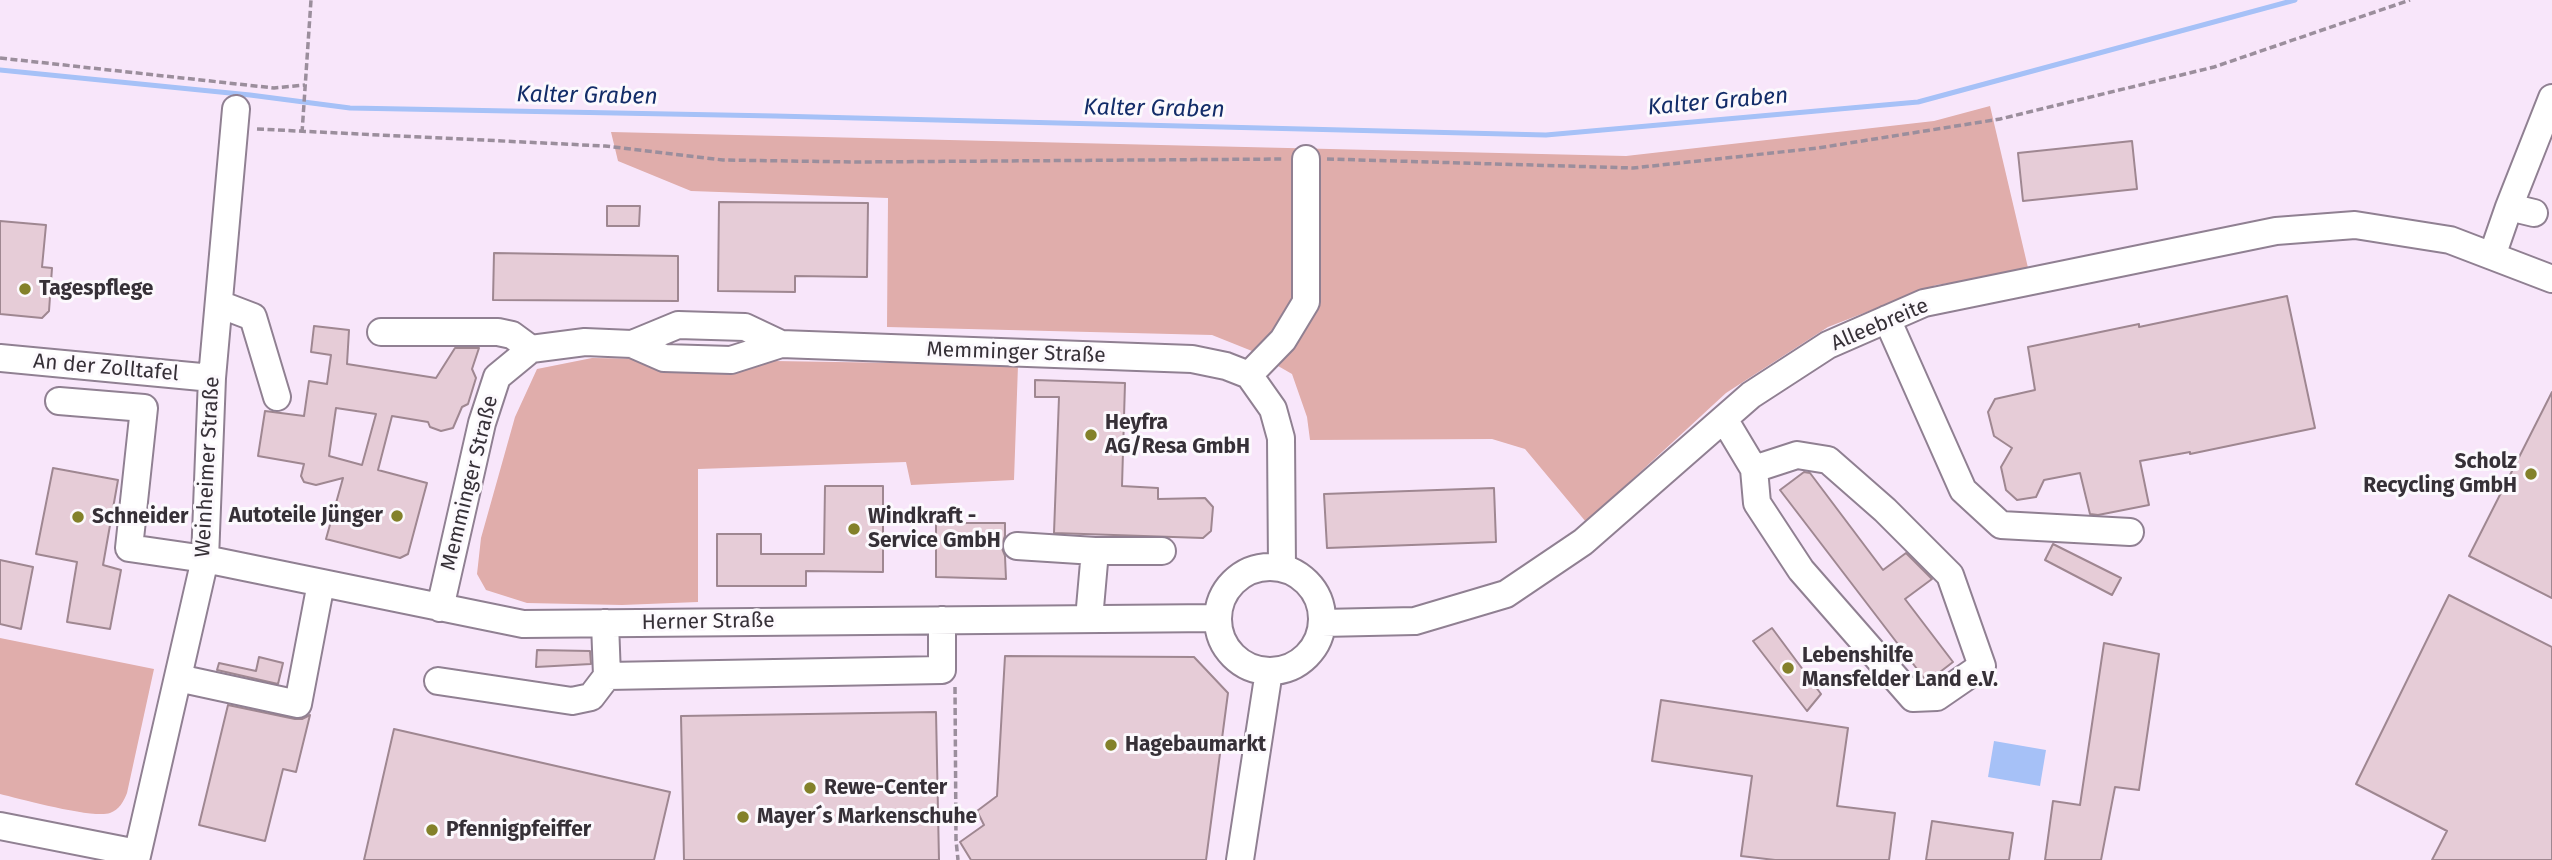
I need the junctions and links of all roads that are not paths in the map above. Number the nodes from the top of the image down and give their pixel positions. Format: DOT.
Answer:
graph roads {
  1 [pos="2552,98"];
  2 [pos="235,118"];
  3 [pos="1306,159"];
  4 [pos="2492,256"];
  5 [pos="2552,279"];
  6 [pos="219,304"];
  7 [pos="1887,320"];
  8 [pos="381,332"];
  9 [pos="531,349"];
  10 [pos="0,358"];
  11 [pos="1250,376"];
  12 [pos="212,377"];
  13 [pos="277,397"];
  14 [pos="59,401"];
  15 [pos="1724,419"];
  16 [pos="1754,469"];
  17 [pos="2130,532"];
  18 [pos="1017,546"];
  19 [pos="1095,551"];
  20 [pos="1162,551"];
  21 [pos="205,559"];
  22 [pos="1282,568"];
  23 [pos="321,583"];
  24 [pos="440,608"];
  25 [pos="1089,618"];
  26 [pos="1217,618"];
  27 [pos="942,620"];
  28 [pos="605,623"];
  29 [pos="1322,623"];
  30 [pos="1269,671"];
  31 [pos="607,676"];
  32 [pos="178,678"];
  33 [pos="438,681"];
  34 [pos="0,826"];
  35 [pos="136,856"];
  36 [pos="1240,860"];
  1 -- 4 [label="street"];
  2 -- 6 [label="street, Weinheimer Straße"];
  3 -- 11 [label="street"];
  4 -- 5 [label="street, Alleebreite"];
  4 -- 7 [label="street, Alleebreite"];
  6 -- 12 [label="street, Weinheimer Straße"];
  6 -- 13 [label="street"];
  7 -- 15 [label="street, Alleebreite"];
  7 -- 17 [label="street"];
  8 -- 9 [label="street"];
  9 -- 11 [label="street, Memminger Straße"];
  9 -- 24 [label="street, Memminger Straße"];
  10 -- 12 [label="street, An der Zolltafel"];
  11 -- 22 [label="street"];
  12 -- 21 [label="street, Weinheimer Straße"];
  14 -- 21 [label="street, Herner Straße"];
  15 -- 16 [label="street"];
  15 -- 29 [label="street, Alleebreite"];
  16 -- 16 [label="street"];
  18 -- 19 [label="street"];
  19 -- 20 [label="street"];
  19 -- 25 [label="street"];
  21 -- 23 [label="street, Herner Straße"];
  21 -- 32 [label="street, Weinheimer Straße"];
  22 -- 26 [label="street"];
  22 -- 29 [label="street"];
  23 -- 24 [label="street, Herner Straße"];
  23 -- 32 [label="street"];
  24 -- 28 [label="street, Herner Straße"];
  25 -- 26 [label="street, Herner Straße"];
  25 -- 27 [label="street, Herner Straße"];
  26 -- 30 [label="street"];
  27 -- 28 [label="street, Herner Straße"];
  27 -- 31 [label="street"];
  28 -- 31 [label="street"];
  29 -- 30 [label="street"];
  30 -- 36 [label="street"];
  31 -- 33 [label="street"];
  32 -- 35 [label="street, Weinheimer Straße"];
  34 -- 35 [label="street"];
}
